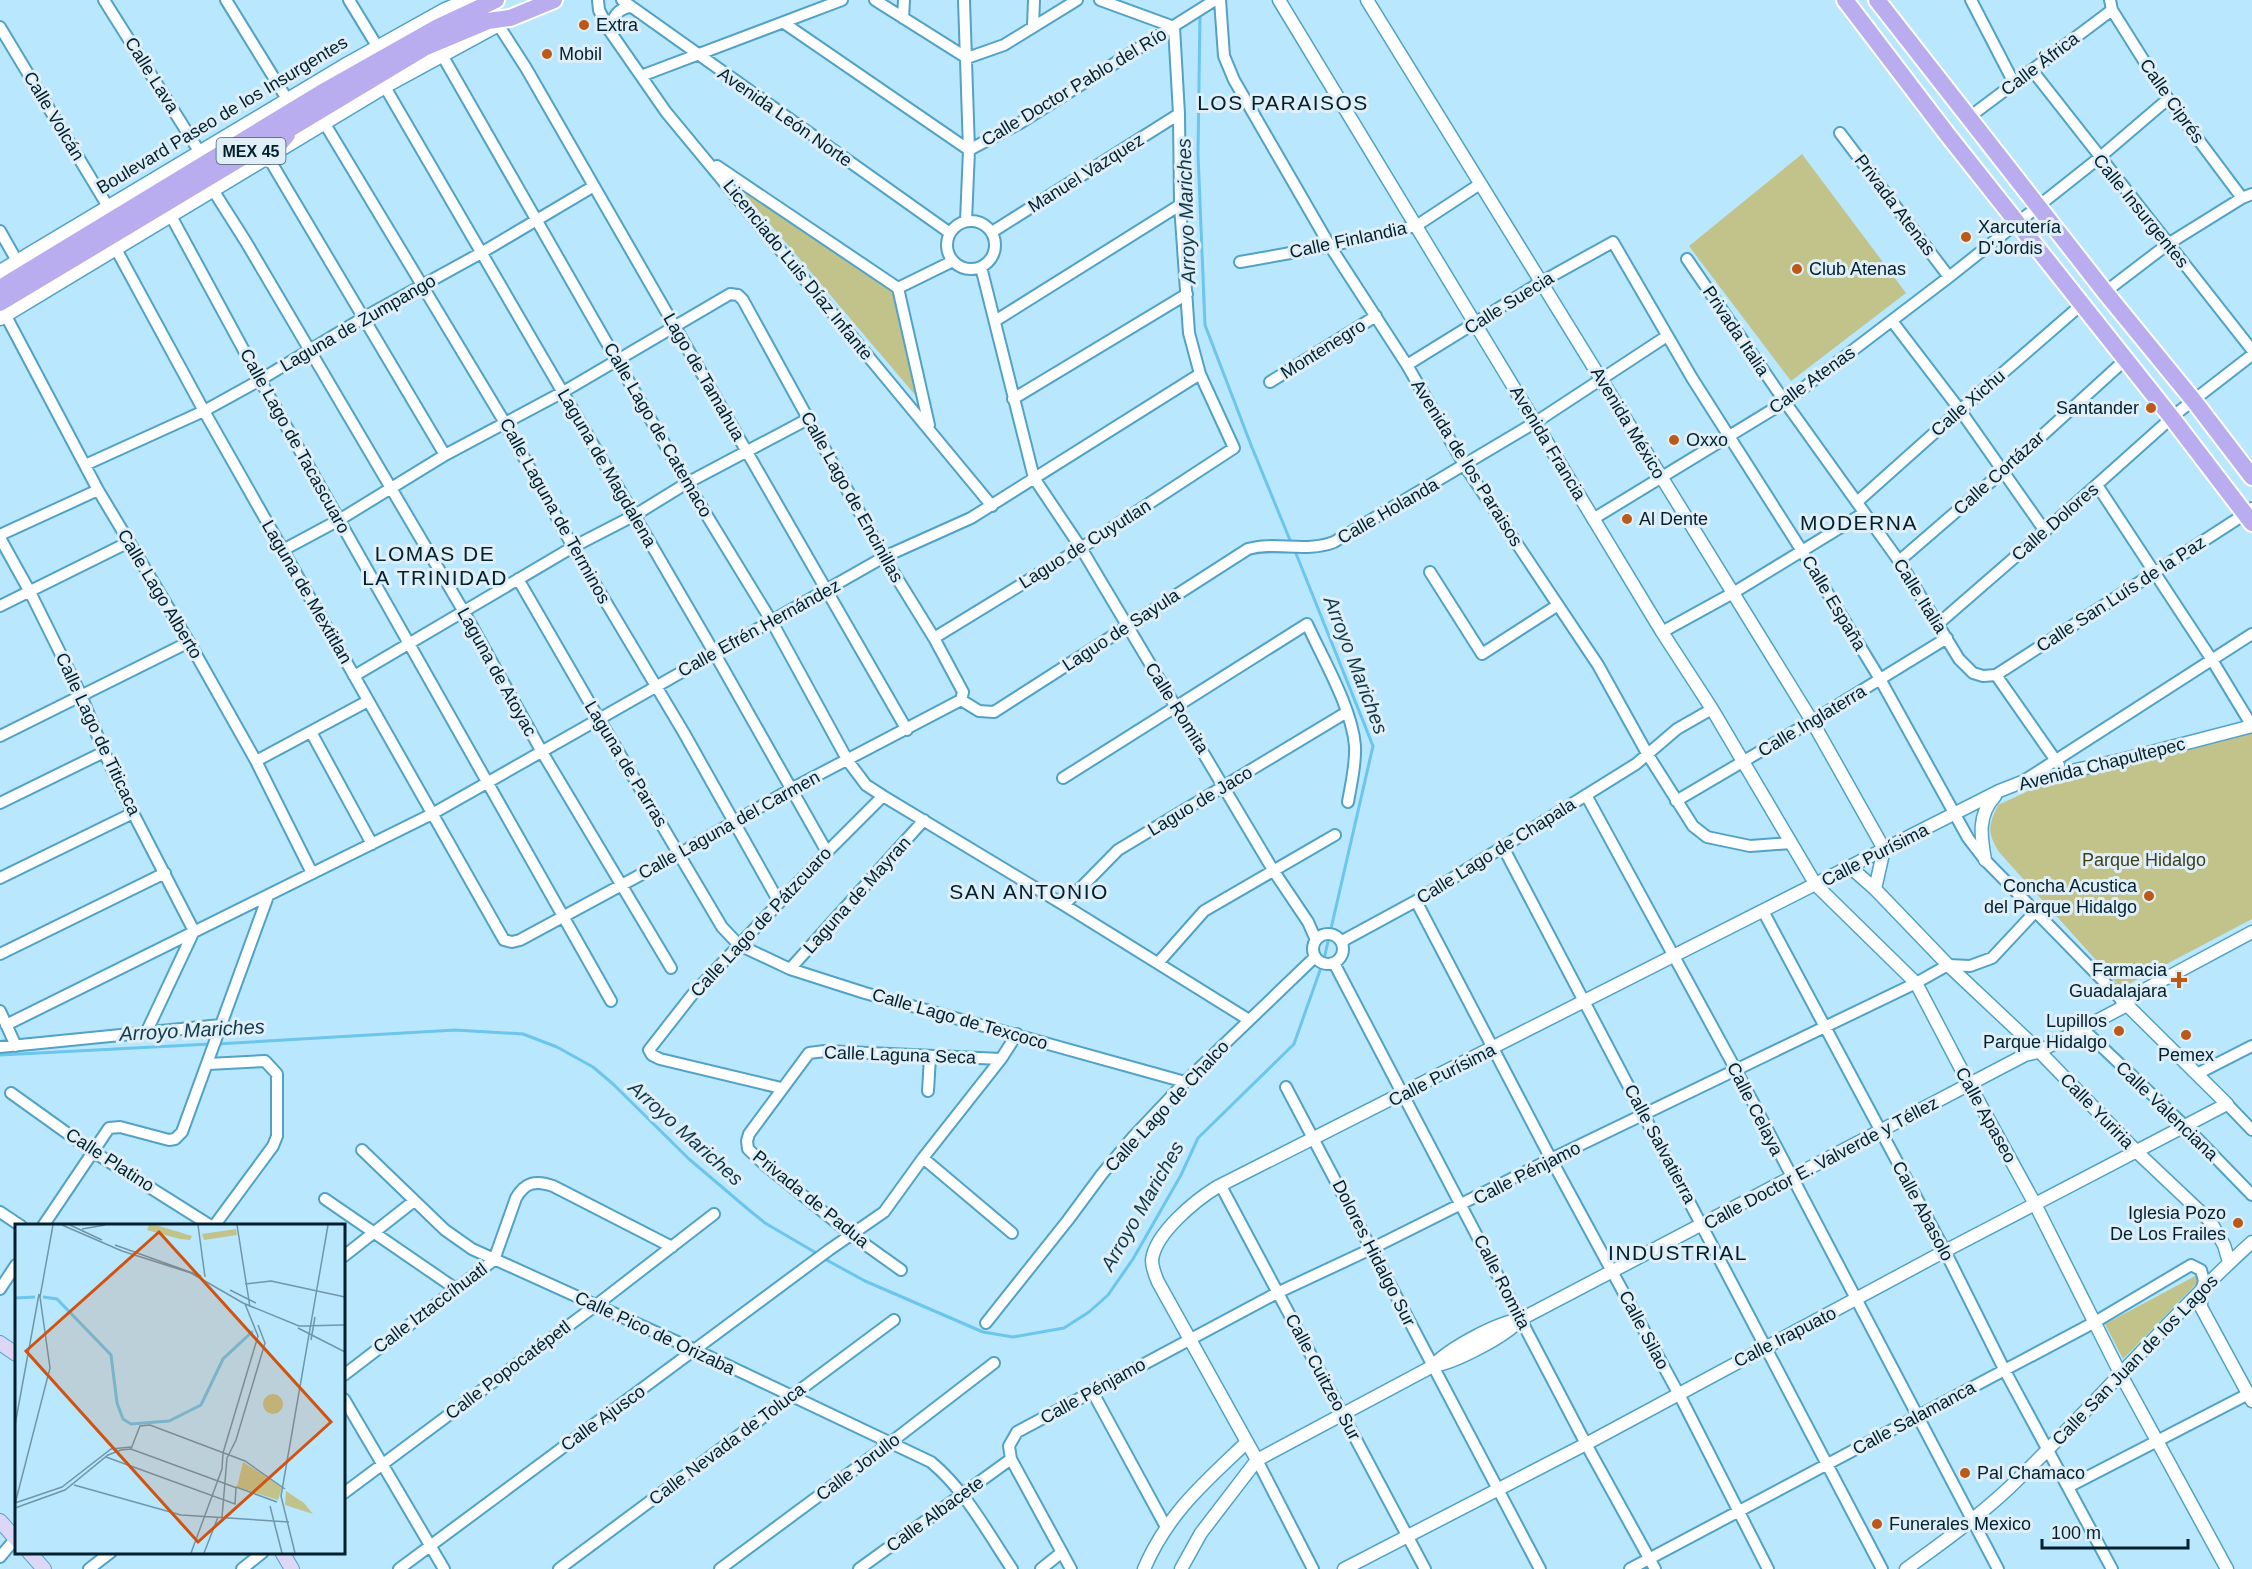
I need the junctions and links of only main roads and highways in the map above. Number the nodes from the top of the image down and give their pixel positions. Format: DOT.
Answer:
graph roads {
  1 [pos="496,0"];
  2 [pos="554,0"];
  3 [pos="1845,0"];
  4 [pos="1876,0"];
  5 [pos="348,63"];
  6 [pos="321,93"];
  7 [pos="298,123"];
  8 [pos="268,156"];
  9 [pos="60,234"];
  10 [pos="78,240"];
  11 [pos="0,288"];
  12 [pos="2,312"];
  13 [pos="2252,477"];
  14 [pos="2250,515"];
  15 [pos="0,1343"];
  16 [pos="15,1353"];
  17 [pos="0,1521"];
  18 [pos="15,1537"];
  19 [pos="31,1554"];
  20 [pos="283,1554"];
  21 [pos="44,1569"];
  22 [pos="292,1569"];
  1 -- 6 [label="main road, Boulevard Paseo de los Insurgentes / MEX 45"];
  2 -- 7 [label="main road, MEX 45"];
  3 -- 14 [label="main road"];
  4 -- 13 [label="main road"];
  5 -- 6 [label="main road"];
  6 -- 10 [label="main road, Boulevard Paseo de los Insurgentes / MEX 45"];
  7 -- 8 [label="main road"];
  7 -- 12 [label="main road, MEX 45"];
  9 -- 10 [label="main road"];
  10 -- 11 [label="main road, Boulevard Paseo de los Insurgentes / MEX 45"];
  15 -- 16 [label="main road"];
  17 -- 18 [label="main road"];
  19 -- 21 [label="main road"];
  20 -- 22 [label="main road"];
}
